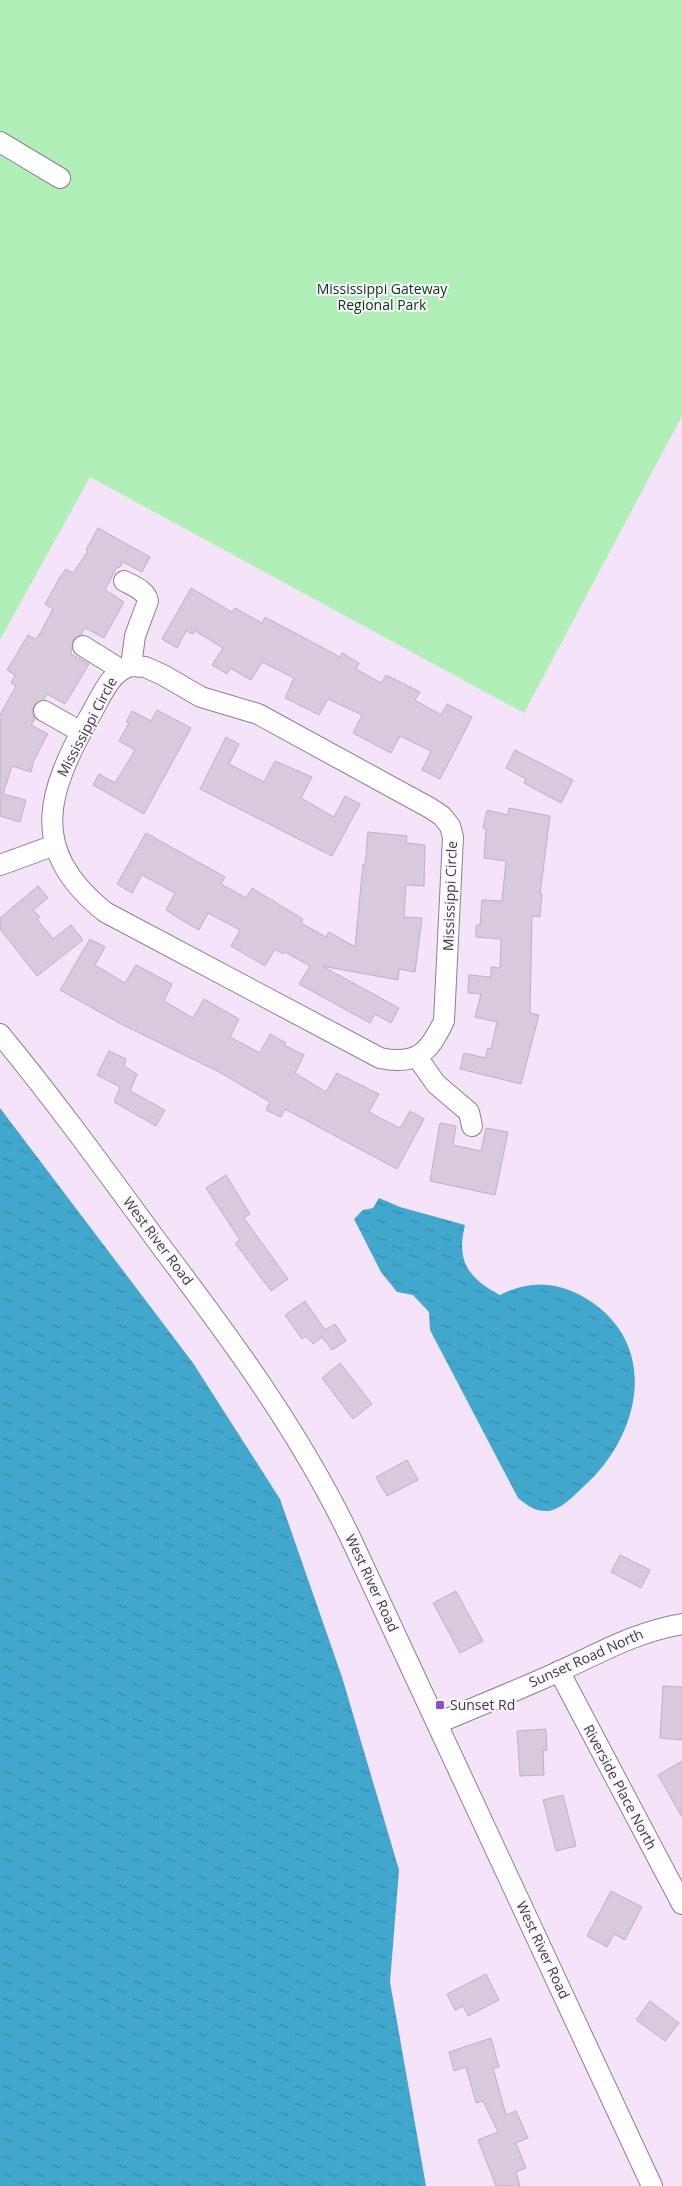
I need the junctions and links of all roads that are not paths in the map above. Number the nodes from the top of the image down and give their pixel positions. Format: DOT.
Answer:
graph roads {
  1 [pos="0,142"];
  2 [pos="60,178"];
  3 [pos="124,581"];
  4 [pos="83,646"];
  5 [pos="126,667"];
  6 [pos="44,711"];
  7 [pos="81,732"];
  8 [pos="55,845"];
  9 [pos="0,865"];
  10 [pos="0,1034"];
  11 [pos="417,1057"];
  12 [pos="472,1126"];
  13 [pos="682,1624"];
  14 [pos="559,1672"];
  15 [pos="438,1723"];
  16 [pos="682,1904"];
  17 [pos="652,2186"];
  1 -- 2 [label="street"];
  3 -- 5 [label="street"];
  4 -- 5 [label="street"];
  5 -- 7 [label="street, Mississippi Circle"];
  5 -- 11 [label="street, Mississippi Circle"];
  6 -- 7 [label="street"];
  7 -- 8 [label="street, Mississippi Circle"];
  8 -- 9 [label="street"];
  8 -- 11 [label="street, Mississippi Circle"];
  10 -- 15 [label="street, West River Road"];
  11 -- 12 [label="street"];
  13 -- 14 [label="street, Sunset Road North"];
  14 -- 15 [label="street, Sunset Road North"];
  14 -- 16 [label="street, Riverside Place North"];
  15 -- 17 [label="street, West River Road"];
}
